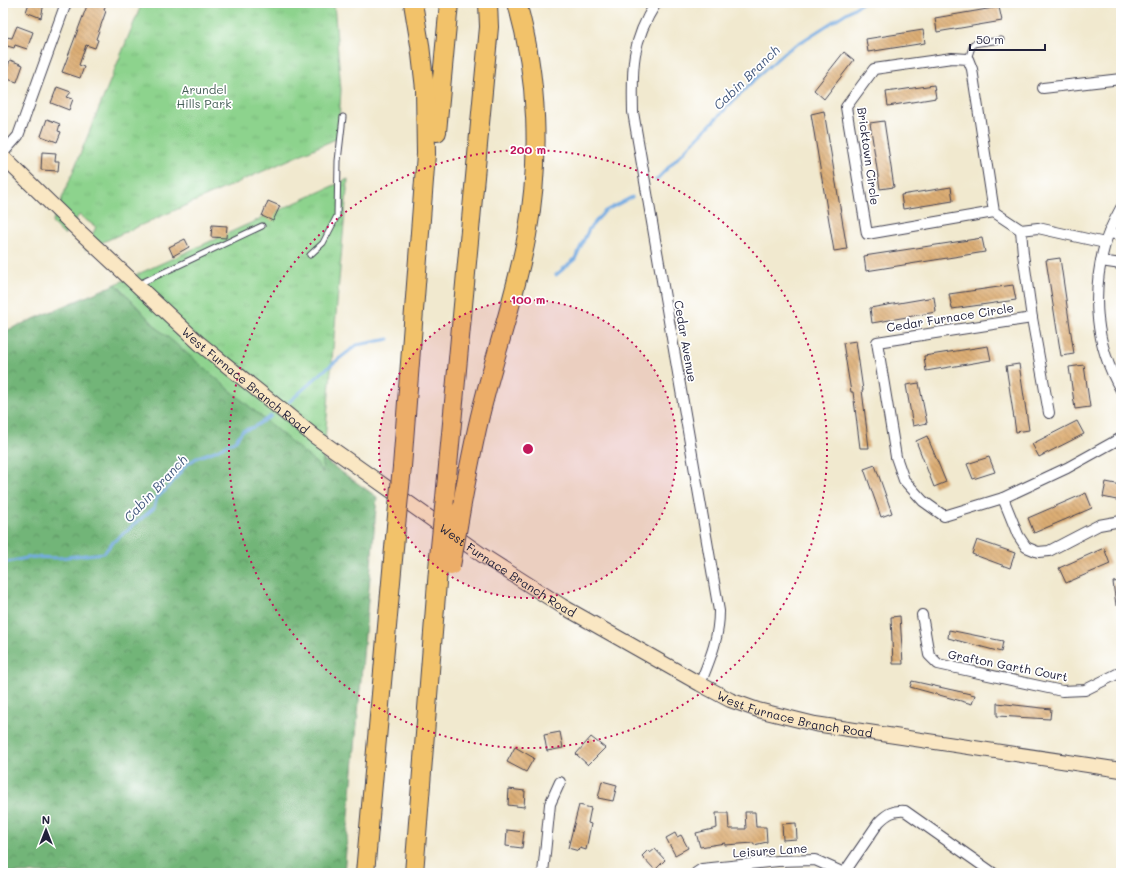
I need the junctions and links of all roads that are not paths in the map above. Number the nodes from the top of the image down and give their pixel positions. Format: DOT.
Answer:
graph roads {
  1 [pos="66,3"];
  2 [pos="413,3"];
  3 [pos="449,3"];
  4 [pos="488,3"];
  5 [pos="493,3"];
  6 [pos="517,3"];
  7 [pos="656,3"];
  8 [pos="488,27"];
  9 [pos="1001,40"];
  10 [pos="968,59"];
  11 [pos="1121,79"];
  12 [pos="1043,88"];
  13 [pos="343,117"];
  14 [pos="3,155"];
  15 [pos="1121,208"];
  16 [pos="994,212"];
  17 [pos="262,226"];
  18 [pos="1021,230"];
  19 [pos="1109,233"];
  20 [pos="1121,235"];
  21 [pos="1105,243"];
  22 [pos="310,255"];
  23 [pos="1102,260"];
  24 [pos="1121,264"];
  25 [pos="136,285"];
  26 [pos="1032,318"];
  27 [pos="414,320"];
  28 [pos="1121,390"];
  29 [pos="1049,413"];
  30 [pos="1121,438"];
  31 [pos="1003,498"];
  32 [pos="1121,520"];
  33 [pos="445,562"];
  34 [pos="922,615"];
  35 [pos="1121,672"];
  36 [pos="700,684"];
  37 [pos="1121,770"];
  38 [pos="560,782"];
  39 [pos="365,873"];
  40 [pos="414,873"];
  41 [pos="418,873"];
  42 [pos="543,873"];
  43 [pos="696,873"];
  44 [pos="844,873"];
  45 [pos="993,873"];
  1 -- 14 [label="street"];
  2 -- 27 [label="highway"];
  3 -- 27 [label="highway"];
  4 -- 8 [label="highway"];
  5 -- 8 [label="highway"];
  6 -- 33 [label="highway, bridge"];
  7 -- 36 [label="street, Cedar Avenue"];
  8 -- 33 [label="highway, bridge"];
  9 -- 10 [label="lane"];
  10 -- 16 [label="street"];
  10 -- 16 [label="street, Bricktown Circle"];
  11 -- 12 [label="street"];
  13 -- 22 [label="lane"];
  14 -- 25 [label="main road, West Furnace Branch Road"];
  15 -- 19 [label="street"];
  16 -- 18 [label="street"];
  17 -- 25 [label="lane"];
  18 -- 21 [label="street"];
  18 -- 26 [label="street, Cedar Furnace Circle"];
  19 -- 20 [label="street"];
  19 -- 21 [label="street"];
  21 -- 23 [label="street"];
  23 -- 24 [label="street"];
  23 -- 28 [label="street"];
  25 -- 36 [label="main road, West Furnace Branch Road"];
  26 -- 29 [label="street, Cedar Furnace Circle"];
  26 -- 31 [label="street, Cedar Furnace Circle"];
  27 -- 39 [label="highway, bridge"];
  30 -- 31 [label="street, Cedar Furnace Circle"];
  31 -- 32 [label="street"];
  33 -- 40 [label="highway"];
  33 -- 41 [label="highway"];
  34 -- 35 [label="street, Grafton Garth Court"];
  36 -- 37 [label="main road, West Furnace Branch Road"];
  38 -- 42 [label="street"];
  43 -- 44 [label="street, Leisure Lane"];
  44 -- 45 [label="street"];
}
